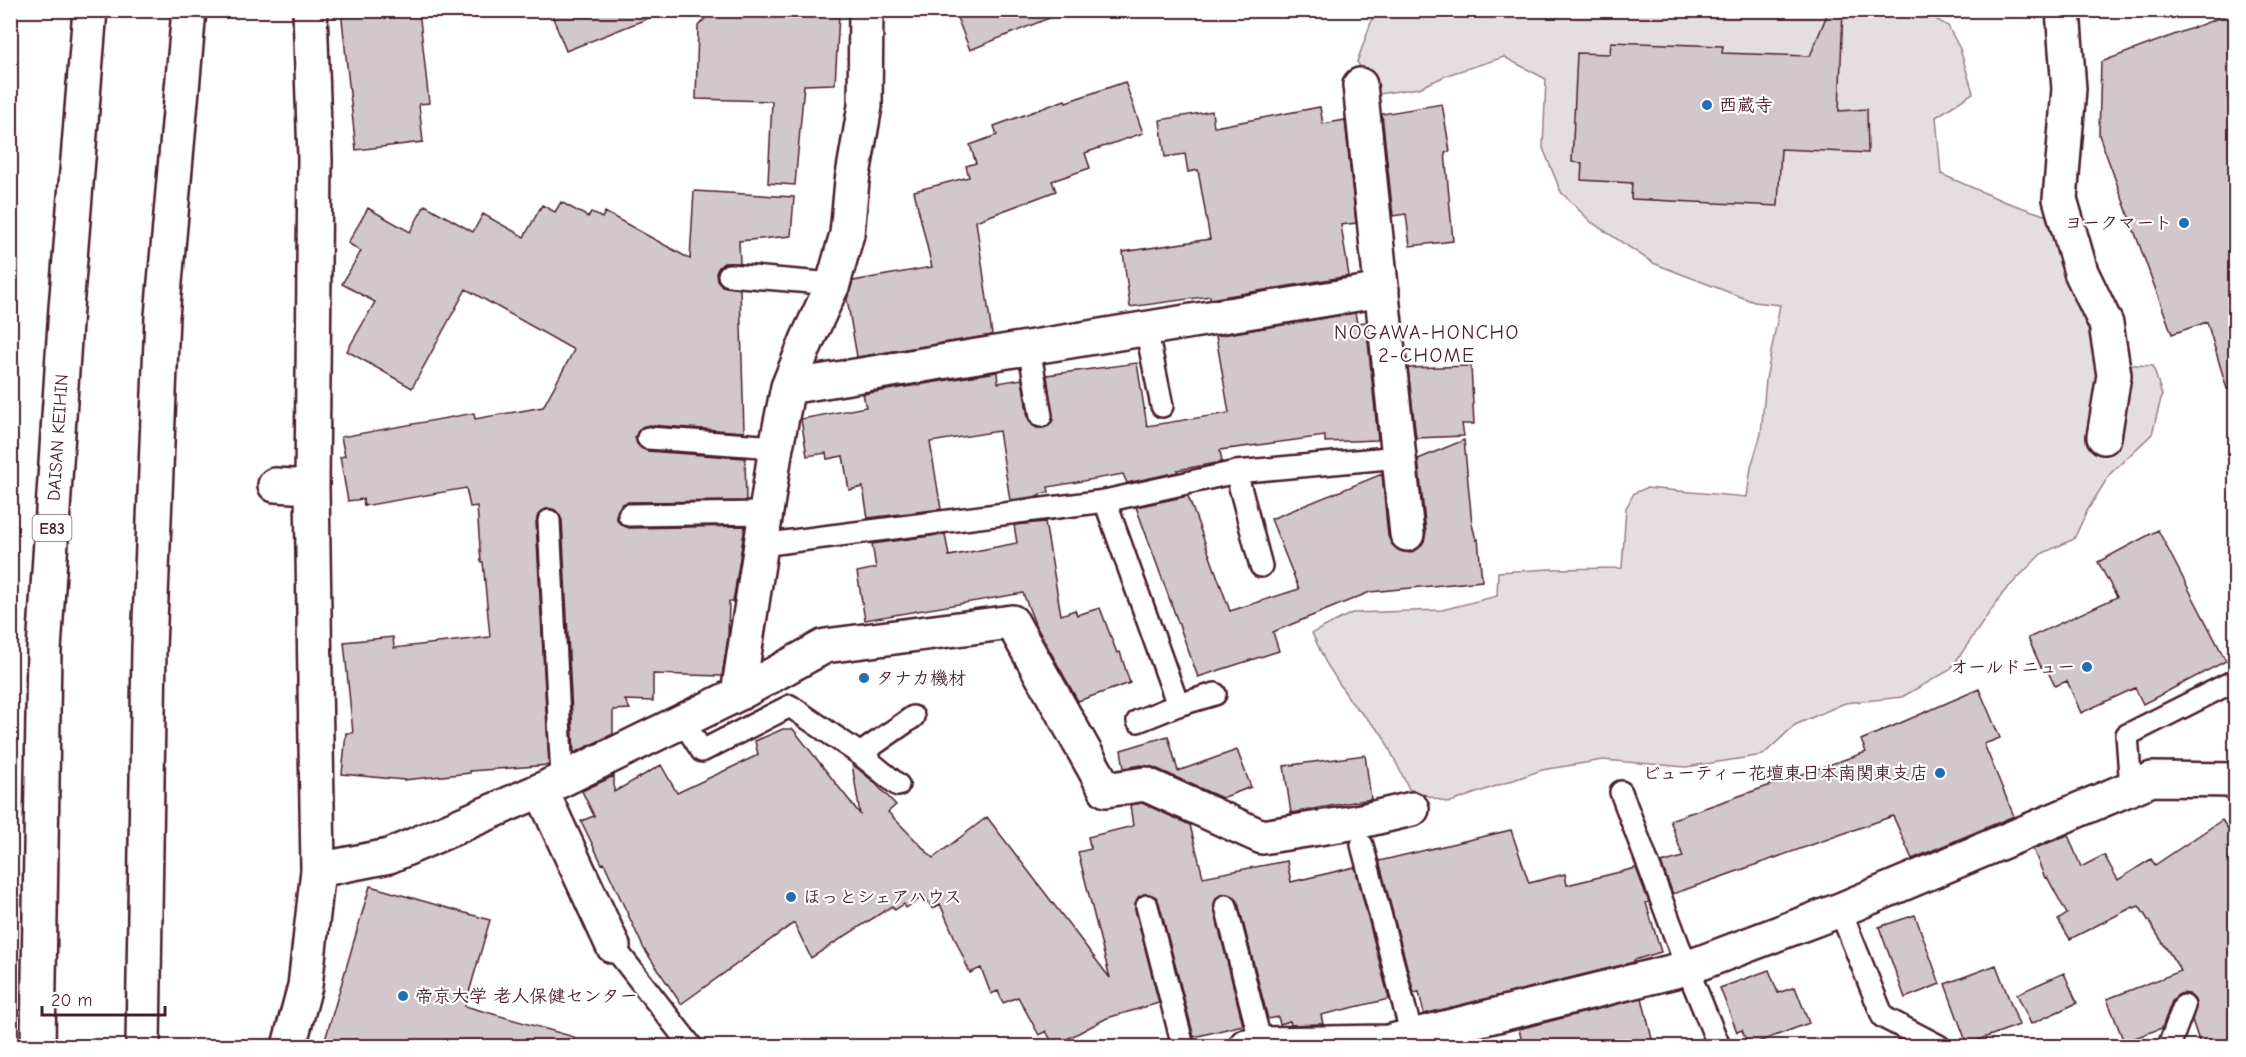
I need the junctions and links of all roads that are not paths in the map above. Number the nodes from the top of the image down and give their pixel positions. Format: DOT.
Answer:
graph roads {
  1 [pos="90,10"];
  2 [pos="189,10"];
  3 [pos="310,10"];
  4 [pos="866,10"];
  5 [pos="2063,10"];
  6 [pos="1360,85"];
  7 [pos="729,275"];
  8 [pos="833,284"];
  9 [pos="1382,290"];
  10 [pos="1146,328"];
  11 [pos="1029,348"];
  12 [pos="788,387"];
  13 [pos="1162,406"];
  14 [pos="1041,416"];
  15 [pos="2104,437"];
  16 [pos="648,438"];
  17 [pos="776,447"];
  18 [pos="1399,457"];
  19 [pos="1236,472"];
  20 [pos="276,485"];
  21 [pos="312,487"];
  22 [pos="1105,501"];
  23 [pos="766,513"];
  24 [pos="629,515"];
  25 [pos="549,521"];
  26 [pos="1407,534"];
  27 [pos="761,545"];
  28 [pos="1261,566"];
  29 [pos="2235,680"];
  30 [pos="738,694"];
  31 [pos="1215,694"];
  32 [pos="1178,705"];
  33 [pos="913,717"];
  34 [pos="682,720"];
  35 [pos="1138,721"];
  36 [pos="860,754"];
  37 [pos="2235,780"];
  38 [pos="552,784"];
  39 [pos="898,785"];
  40 [pos="2131,788"];
  41 [pos="1621,792"];
  42 [pos="1412,809"];
  43 [pos="1362,845"];
  44 [pos="318,870"];
  45 [pos="1147,906"];
  46 [pos="1226,906"];
  47 [pos="1840,910"];
  48 [pos="613,946"];
  49 [pos="1687,968"];
  50 [pos="2184,1006"];
  51 [pos="683,1041"];
  52 [pos="1396,1042"];
  53 [pos="1254,1045"];
  54 [pos="38,1047"];
  55 [pos="143,1047"];
  56 [pos="289,1047"];
  57 [pos="1183,1047"];
  58 [pos="1719,1047"];
  59 [pos="1939,1047"];
  60 [pos="2169,1047"];
  1 -- 54 [label="main road, DAISAN KEIHIN / E83"];
  2 -- 55 [label="main road"];
  3 -- 21 [label="main road"];
  4 -- 8 [label="main road"];
  5 -- 15 [label="main road"];
  6 -- 9 [label="main road"];
  7 -- 8 [label="lane"];
  8 -- 12 [label="main road"];
  9 -- 10 [label="main road"];
  9 -- 18 [label="main road"];
  10 -- 11 [label="main road"];
  10 -- 13 [label="lane"];
  11 -- 12 [label="main road"];
  11 -- 14 [label="lane"];
  12 -- 17 [label="main road"];
  16 -- 17 [label="lane"];
  17 -- 23 [label="main road"];
  18 -- 19 [label="lane"];
  18 -- 26 [label="main road"];
  19 -- 22 [label="lane"];
  19 -- 28 [label="lane"];
  20 -- 21 [label="main road"];
  21 -- 44 [label="main road"];
  22 -- 27 [label="lane"];
  22 -- 32 [label="lane"];
  23 -- 24 [label="lane"];
  23 -- 27 [label="main road"];
  25 -- 38 [label="lane"];
  27 -- 30 [label="main road"];
  29 -- 40 [label="lane"];
  30 -- 34 [label="main road"];
  30 -- 42 [label="main road"];
  31 -- 32 [label="lane"];
  32 -- 35 [label="lane"];
  33 -- 36 [label="lane"];
  34 -- 36 [label="lane"];
  34 -- 38 [label="main road"];
  36 -- 39 [label="lane"];
  37 -- 40 [label="main road"];
  38 -- 44 [label="main road"];
  38 -- 48 [label="main road"];
  40 -- 47 [label="main road"];
  41 -- 49 [label="lane"];
  43 -- 52 [label="lane"];
  44 -- 56 [label="main road"];
  45 -- 57 [label="lane"];
  46 -- 53 [label="lane"];
  47 -- 49 [label="main road"];
  47 -- 59 [label="lane"];
  48 -- 51 [label="lane"];
  49 -- 52 [label="main road"];
  49 -- 58 [label="lane"];
  50 -- 60 [label="lane"];
  52 -- 53 [label="main road"];
}
